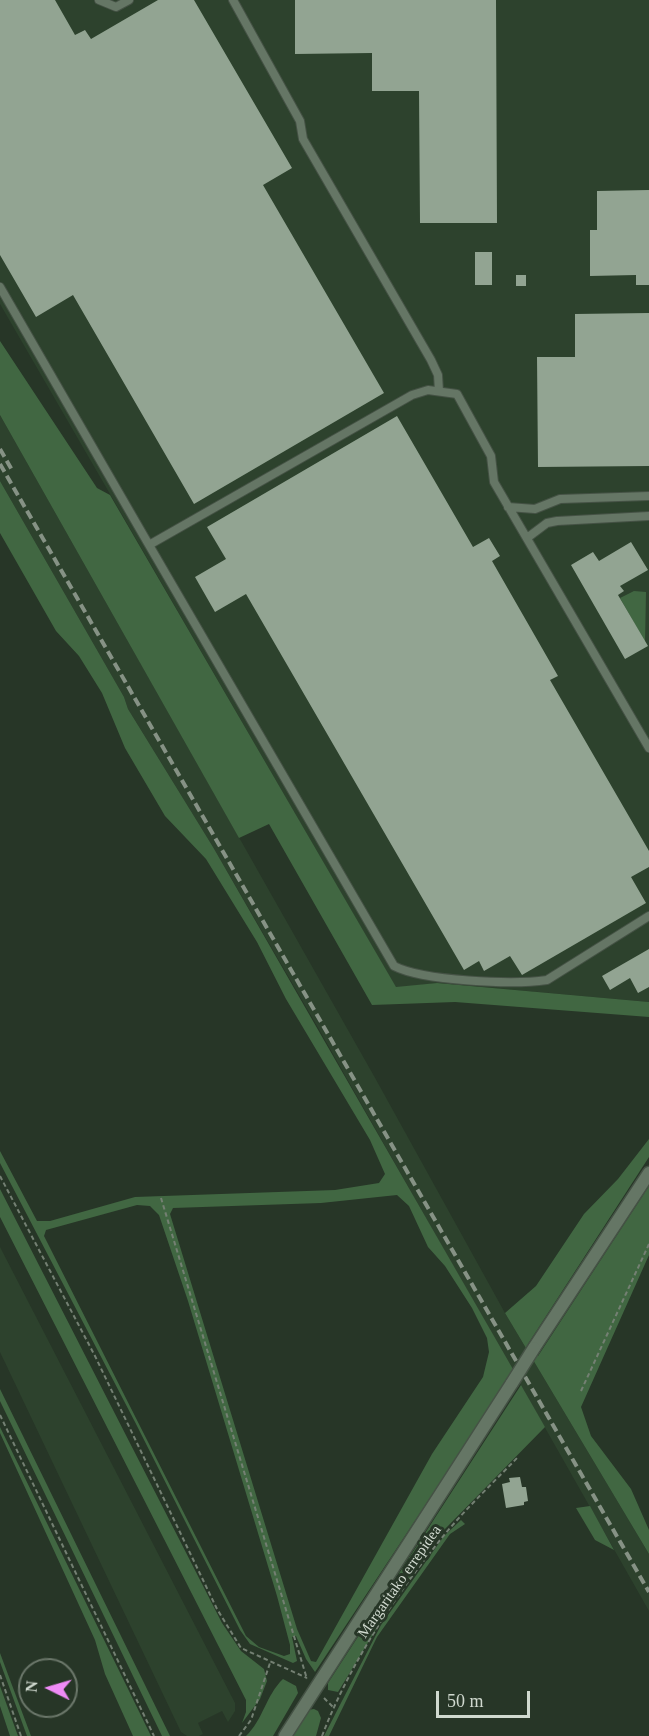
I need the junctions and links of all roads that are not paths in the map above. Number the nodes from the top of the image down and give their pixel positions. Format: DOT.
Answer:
graph roads {
  1 [pos="99,0"];
  2 [pos="129,0"];
  3 [pos="232,0"];
  4 [pos="0,287"];
  5 [pos="439,391"];
  6 [pos="649,496"];
  7 [pos="508,507"];
  8 [pos="649,516"];
  9 [pos="527,538"];
  10 [pos="149,545"];
  11 [pos="649,748"];
  12 [pos="649,916"];
  13 [pos="649,1173"];
  14 [pos="285,1736"];
  1 -- 2 [label="lane"];
  3 -- 5 [label="lane"];
  4 -- 10 [label="lane"];
  5 -- 7 [label="lane"];
  5 -- 10 [label="lane"];
  6 -- 7 [label="lane"];
  7 -- 9 [label="lane"];
  8 -- 9 [label="lane"];
  9 -- 11 [label="lane"];
  10 -- 12 [label="lane"];
  13 -- 14 [label="street, bridge"];
}
